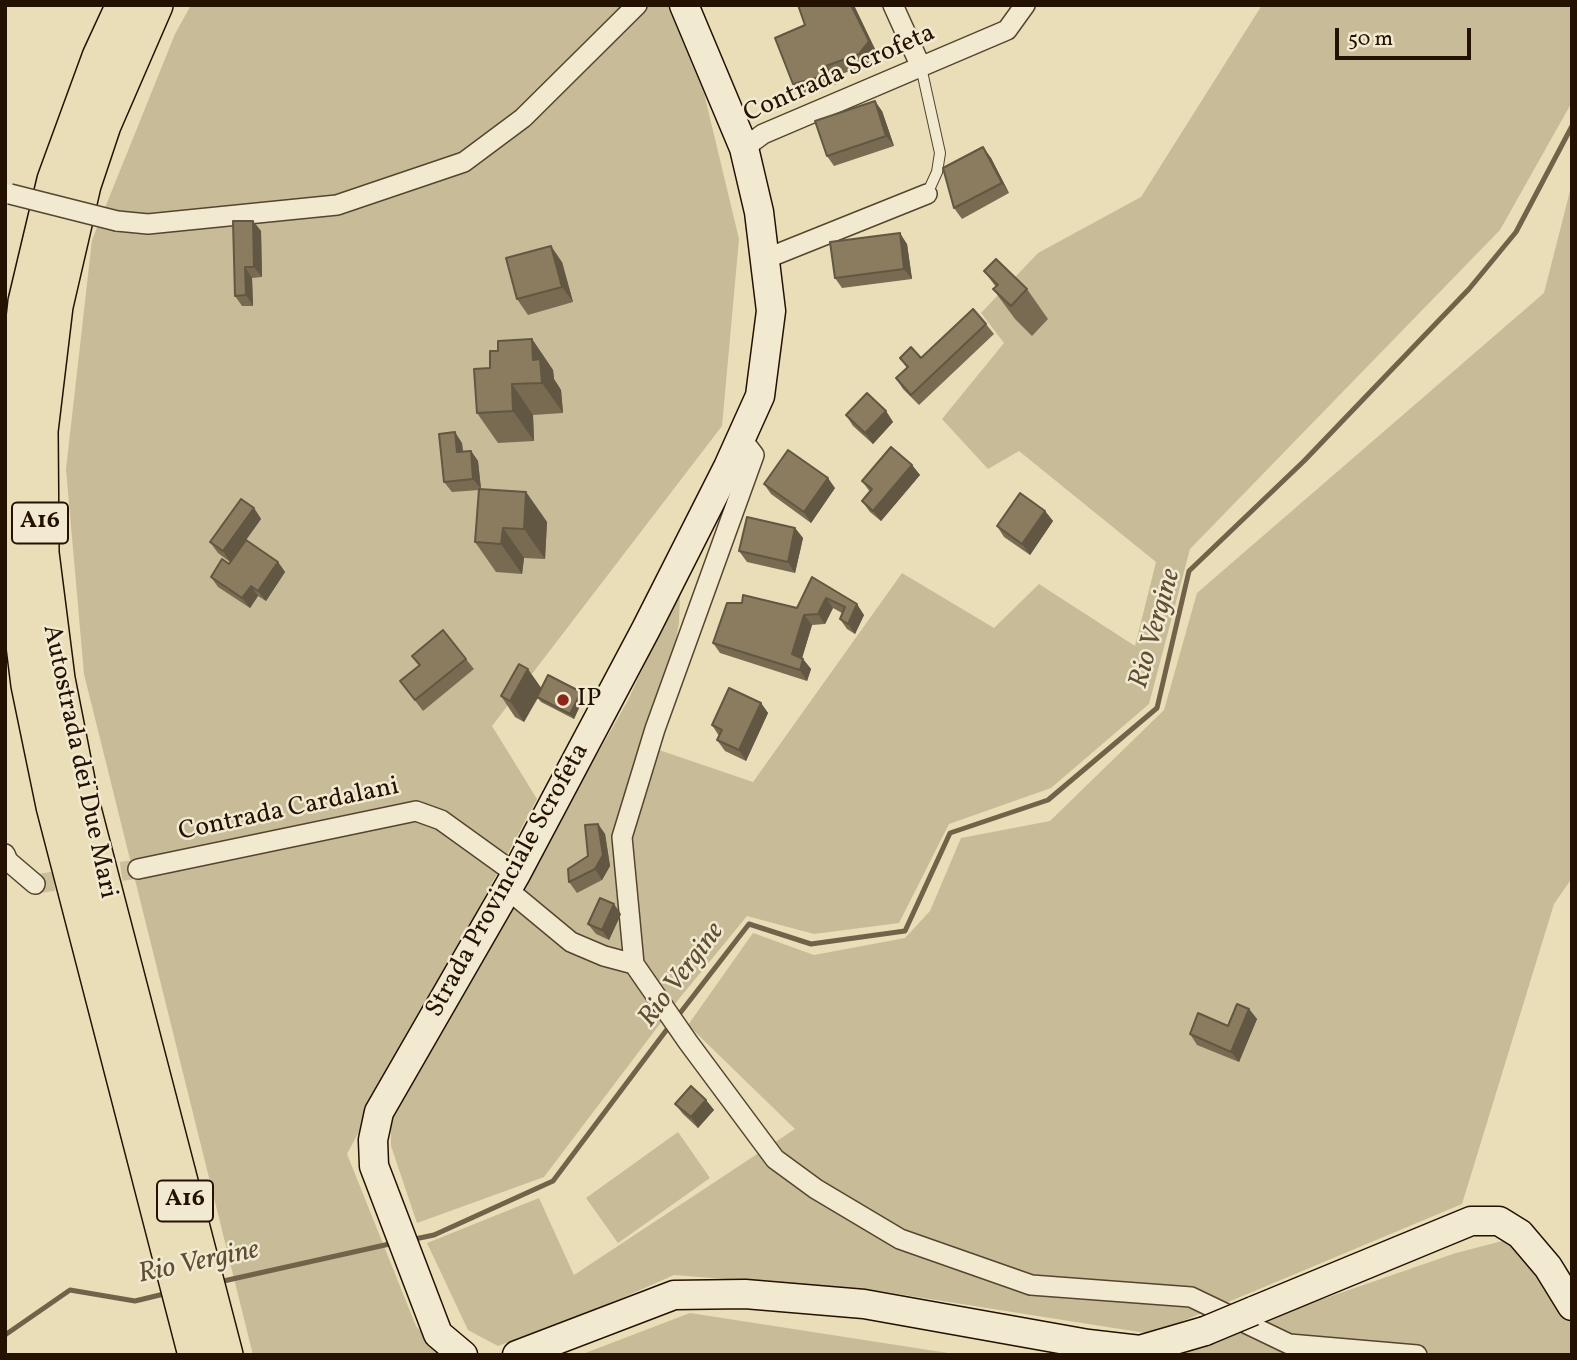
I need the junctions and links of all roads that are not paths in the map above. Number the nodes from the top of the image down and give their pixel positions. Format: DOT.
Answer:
graph roads {
  1 [pos="124,5"];
  2 [pos="155,5"];
  3 [pos="637,5"];
  4 [pos="684,5"];
  5 [pos="893,5"];
  6 [pos="1025,5"];
  7 [pos="921,67"];
  8 [pos="744,148"];
  9 [pos="927,194"];
  10 [pos="7,195"];
  11 [pos="765,259"];
  12 [pos="741,438"];
  13 [pos="5,854"];
  14 [pos="138,869"];
  15 [pos="512,882"];
  16 [pos="35,884"];
  17 [pos="634,964"];
  18 [pos="132,1051"];
  19 [pos="1572,1306"];
  20 [pos="196,1355"];
  21 [pos="225,1355"];
  22 [pos="463,1355"];
  23 [pos="517,1355"];
  24 [pos="1417,1355"];
  1 -- 18 [label="highway, Autostrada dei Due Mari / A16"];
  2 -- 18 [label="highway, Autostrada dei Due Mari / A16"];
  3 -- 10 [label="street, bridge"];
  4 -- 8 [label="street, Strada Provinciale Scrofeta"];
  5 -- 7 [label="street"];
  6 -- 7 [label="street, Contrada Scrofeta"];
  7 -- 8 [label="street, Contrada Scrofeta"];
  7 -- 9 [label="lane"];
  8 -- 11 [label="street, Strada Provinciale Scrofeta"];
  9 -- 11 [label="street"];
  11 -- 12 [label="street, Strada Provinciale Scrofeta"];
  12 -- 15 [label="street, Strada Provinciale Scrofeta"];
  12 -- 17 [label="street"];
  13 -- 16 [label="street"];
  14 -- 15 [label="street, Contrada Cardalani"];
  15 -- 17 [label="street, Contrada Cardalani"];
  15 -- 22 [label="street, Strada Provinciale Scrofeta"];
  17 -- 24 [label="street"];
  18 -- 20 [label="highway, Autostrada dei Due Mari / A16"];
  18 -- 21 [label="highway, Autostrada dei Due Mari / A16"];
  19 -- 23 [label="street, bridge"];
}
